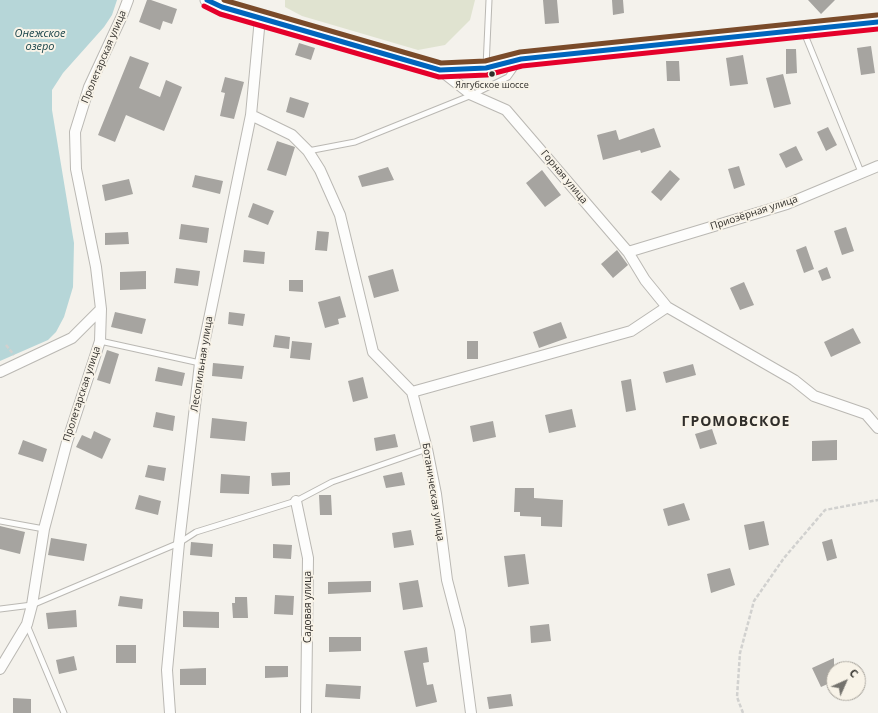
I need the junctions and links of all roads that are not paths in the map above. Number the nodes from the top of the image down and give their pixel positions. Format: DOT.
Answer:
graph roads {
  1 [pos="128,0"];
  2 [pos="207,0"];
  3 [pos="490,0"];
  4 [pos="260,18"];
  5 [pos="878,22"];
  6 [pos="803,29"];
  7 [pos="522,59"];
  8 [pos="486,68"];
  9 [pos="440,70"];
  10 [pos="472,96"];
  11 [pos="251,115"];
  12 [pos="308,151"];
  13 [pos="878,166"];
  14 [pos="861,172"];
  15 [pos="628,252"];
  16 [pos="667,307"];
  17 [pos="102,309"];
  18 [pos="100,341"];
  19 [pos="200,363"];
  20 [pos="0,372"];
  21 [pos="412,392"];
  22 [pos="878,428"];
  23 [pos="427,448"];
  24 [pos="296,501"];
  25 [pos="0,521"];
  26 [pos="44,529"];
  27 [pos="179,544"];
  28 [pos="32,605"];
  29 [pos="0,610"];
  30 [pos="27,624"];
  31 [pos="0,669"];
  32 [pos="64,713"];
  33 [pos="170,713"];
  34 [pos="306,713"];
  35 [pos="471,713"];
  1 -- 17 [label="street, Пролетарская улица"];
  2 -- 4 [label="street"];
  3 -- 8 [label="lane"];
  4 -- 9 [label="street"];
  4 -- 11 [label="street, Лесопильная улица"];
  5 -- 6 [label="street"];
  6 -- 7 [label="street"];
  6 -- 14 [label="lane"];
  7 -- 8 [label="street"];
  7 -- 10 [label="lane"];
  8 -- 9 [label="street"];
  9 -- 10 [label="street, Горная улица"];
  10 -- 12 [label="lane"];
  10 -- 15 [label="street, Горная улица"];
  11 -- 12 [label="street, Ботаническая улица"];
  11 -- 19 [label="street, Лесопильная улица"];
  12 -- 21 [label="street, Ботаническая улица"];
  13 -- 14 [label="street, Приозёрная улица"];
  14 -- 15 [label="street, Приозёрная улица"];
  15 -- 16 [label="street, Горная улица"];
  16 -- 21 [label="street"];
  16 -- 22 [label="street, Горная улица"];
  17 -- 18 [label="street, Пролетарская улица"];
  17 -- 20 [label="street"];
  18 -- 19 [label="lane"];
  18 -- 26 [label="street, Пролетарская улица"];
  19 -- 27 [label="street, Лесопильная улица"];
  21 -- 23 [label="street, Ботаническая улица"];
  23 -- 24 [label="lane"];
  23 -- 35 [label="street, Ботаническая улица"];
  24 -- 27 [label="lane"];
  24 -- 34 [label="street, Садовая улица"];
  25 -- 26 [label="lane"];
  26 -- 28 [label="street, Пролетарская улица"];
  27 -- 28 [label="lane"];
  27 -- 33 [label="street, Лесопильная улица"];
  28 -- 29 [label="lane"];
  28 -- 30 [label="street, Пролетарская улица"];
  30 -- 31 [label="street, Пролетарская улица"];
  30 -- 32 [label="lane"];
}
